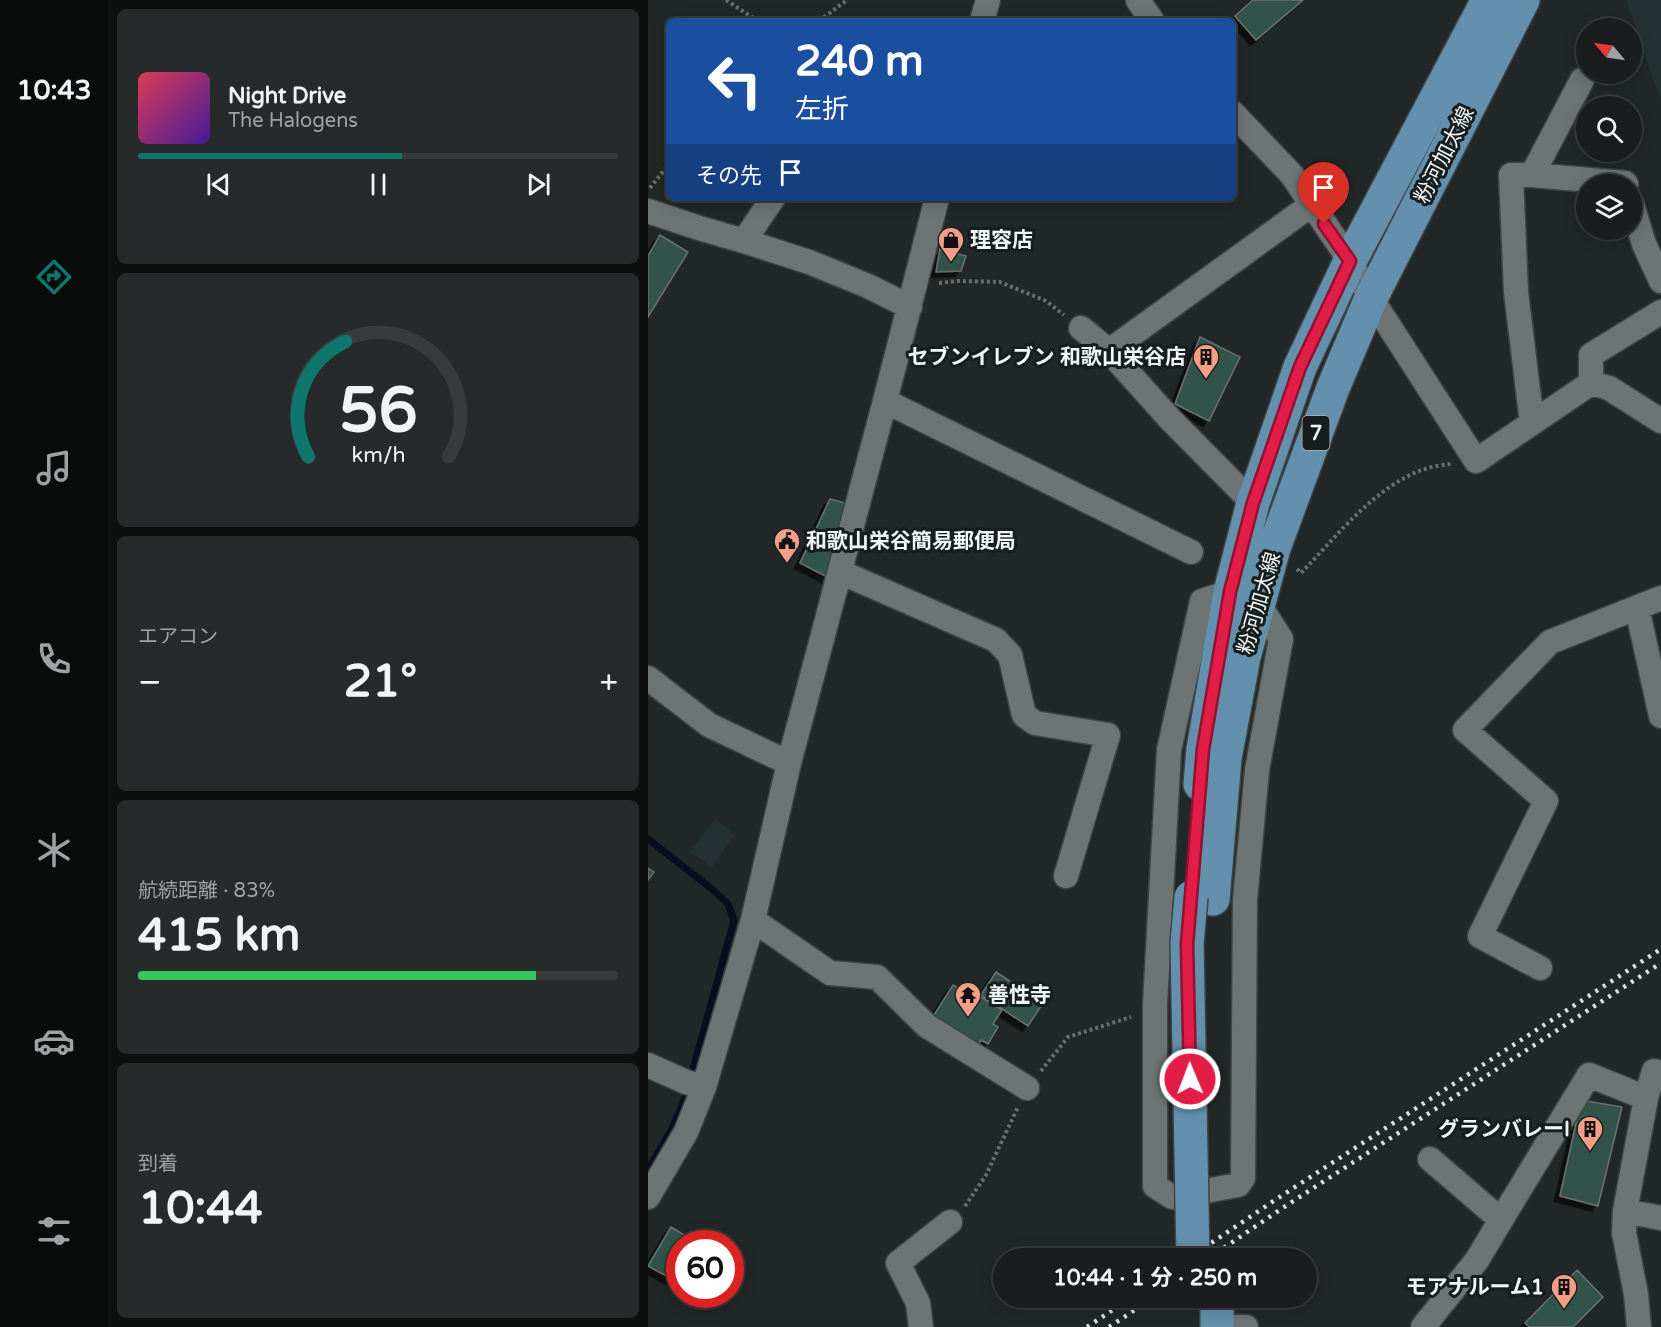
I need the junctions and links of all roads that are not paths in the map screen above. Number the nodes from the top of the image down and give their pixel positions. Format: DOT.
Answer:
graph roads {
  1 [pos="988,0"];
  2 [pos="1138,0"];
  3 [pos="1488,0"];
  4 [pos="1523,0"];
  5 [pos="983,18"];
  6 [pos="1150,18"];
  7 [pos="1580,84"];
  8 [pos="1236,116"];
  9 [pos="1532,174"];
  10 [pos="1576,178"];
  11 [pos="771,201"];
  12 [pos="936,201"];
  13 [pos="1311,205"];
  14 [pos="648,210"];
  15 [pos="1642,238"];
  16 [pos="744,241"];
  17 [pos="1350,261"];
  18 [pos="1661,281"];
  19 [pos="912,297"];
  20 [pos="1371,298"];
  21 [pos="1661,312"];
  22 [pos="1081,328"];
  23 [pos="1109,351"];
  24 [pos="1591,383"];
  25 [pos="885,401"];
  26 [pos="1661,422"];
  27 [pos="1532,423"];
  28 [pos="1253,503"];
  29 [pos="1191,552"];
  30 [pos="840,572"];
  31 [pos="1661,597"];
  32 [pos="1244,598"];
  33 [pos="1637,608"];
  34 [pos="648,678"];
  35 [pos="1661,716"];
  36 [pos="789,763"];
  37 [pos="1066,876"];
  38 [pos="1202,898"];
  39 [pos="753,921"];
  40 [pos="1540,968"];
  41 [pos="648,1065"];
  42 [pos="1661,1073"];
  43 [pos="696,1085"];
  44 [pos="1027,1088"];
  45 [pos="1646,1098"];
  46 [pos="1430,1159"];
  47 [pos="648,1197"];
  48 [pos="1625,1211"];
  49 [pos="1661,1218"];
  50 [pos="1501,1220"];
  51 [pos="950,1222"];
  52 [pos="1193,1248"];
  53 [pos="1216,1248"];
  54 [pos="1194,1308"];
  55 [pos="1217,1308"];
  56 [pos="921,1327"];
  57 [pos="1194,1327"];
  58 [pos="1217,1327"];
  59 [pos="1234,1327"];
  60 [pos="1246,1327"];
  61 [pos="1423,1327"];
  62 [pos="1639,1327"];
  1 -- 5 [label="street"];
  2 -- 6 [label="street"];
  3 -- 17 [label="main road, 粉河加太線 / 7"];
  4 -- 20 [label="main road, 粉河加太線 / 7"];
  7 -- 9 [label="street"];
  8 -- 13 [label="street"];
  9 -- 10 [label="street"];
  9 -- 27 [label="street"];
  11 -- 16 [label="street"];
  12 -- 19 [label="street"];
  13 -- 17 [label="street"];
  13 -- 23 [label="street"];
  14 -- 16 [label="street"];
  15 -- 18 [label="street"];
  16 -- 19 [label="street"];
  17 -- 20 [label="street"];
  17 -- 28 [label="main road, 粉河加太線 / 7"];
  19 -- 25 [label="street"];
  20 -- 27 [label="street"];
  20 -- 32 [label="main road, 粉河加太線 / 7"];
  21 -- 24 [label="street"];
  22 -- 23 [label="street"];
  23 -- 28 [label="street"];
  24 -- 26 [label="street"];
  24 -- 27 [label="street"];
  25 -- 29 [label="street"];
  25 -- 30 [label="street"];
  28 -- 32 [label="main road, 粉河加太線 / 7"];
  30 -- 36 [label="street"];
  30 -- 37 [label="street"];
  31 -- 33 [label="street"];
  32 -- 32 [label="street"];
  32 -- 38 [label="main road, 粉河加太線 / 7"];
  33 -- 35 [label="street"];
  33 -- 40 [label="street"];
  34 -- 36 [label="street"];
  36 -- 39 [label="street"];
  38 -- 52 [label="main road, 粉河加太線 / 7, bridge"];
  38 -- 53 [label="main road, 粉河加太線 / 7"];
  39 -- 43 [label="street"];
  39 -- 44 [label="street"];
  41 -- 43 [label="street"];
  42 -- 45 [label="street"];
  43 -- 47 [label="street"];
  45 -- 48 [label="street"];
  45 -- 50 [label="street"];
  46 -- 50 [label="street"];
  48 -- 49 [label="street"];
  48 -- 62 [label="street"];
  50 -- 61 [label="street"];
  51 -- 56 [label="street"];
  54 -- 57 [label="main road"];
  55 -- 58 [label="main road"];
  59 -- 60 [label="street"];
}
